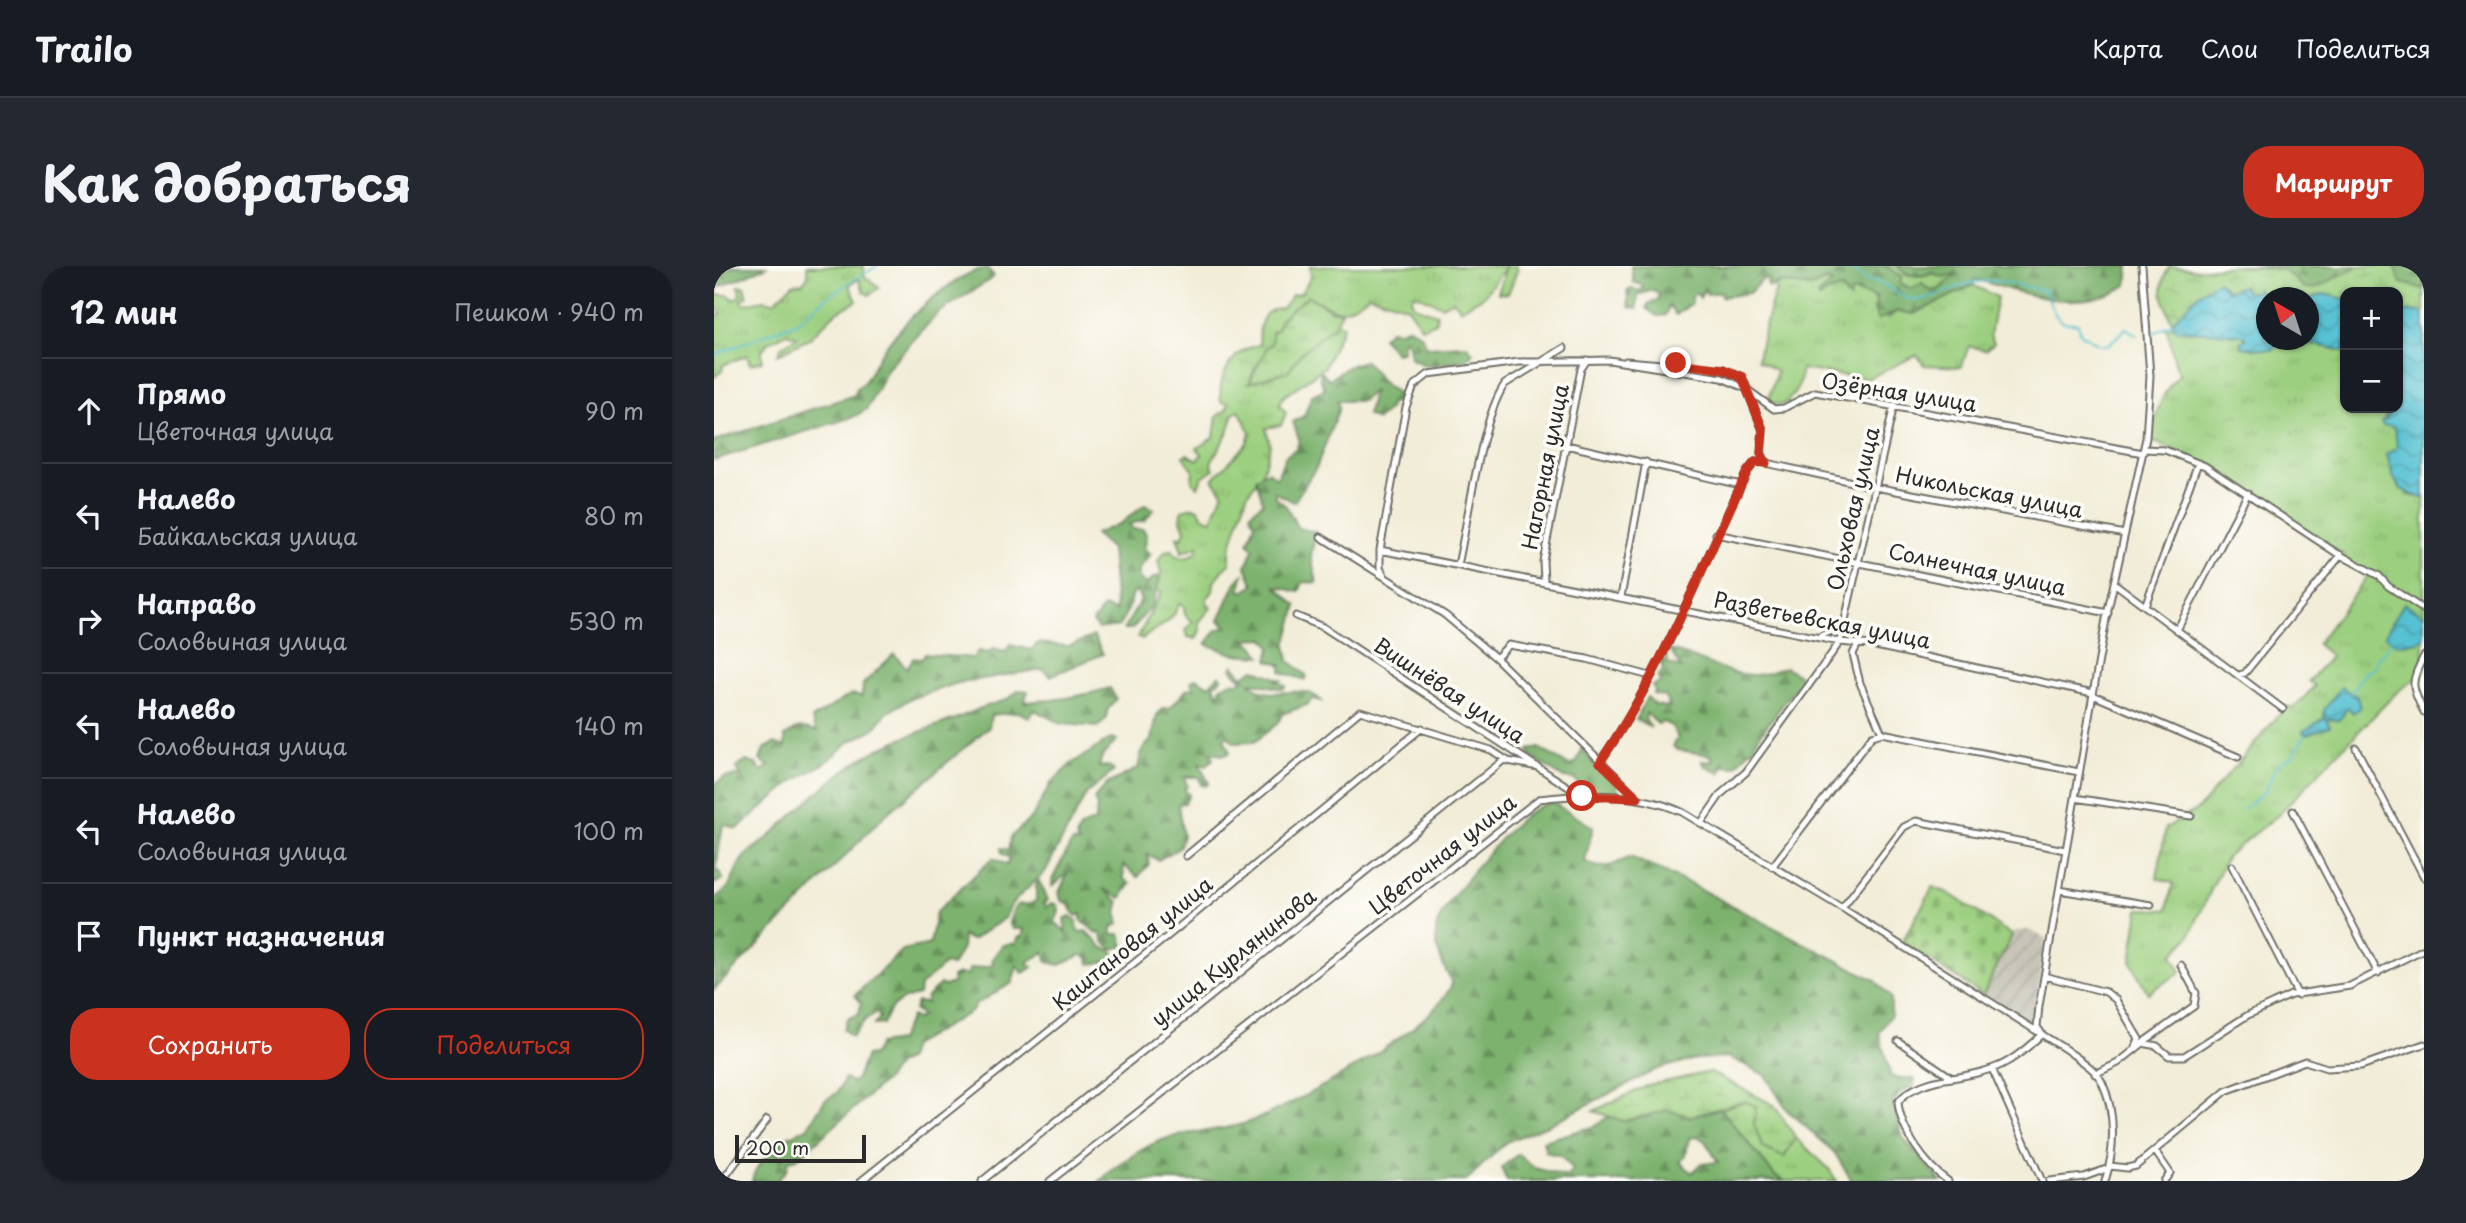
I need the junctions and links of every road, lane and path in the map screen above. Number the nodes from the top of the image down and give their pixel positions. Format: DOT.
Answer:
graph roads {
  1 [pos="2142,266"];
  2 [pos="1564,348"];
  3 [pos="1587,360"];
  4 [pos="1538,362"];
  5 [pos="1623,363"];
  6 [pos="1750,392"];
  7 [pos="1894,405"];
  8 [pos="1566,445"];
  9 [pos="2143,451"];
  10 [pos="1646,462"];
  11 [pos="1766,463"];
  12 [pos="2198,463"];
  13 [pos="1741,485"];
  14 [pos="1875,487"];
  15 [pos="2248,493"];
  16 [pos="1716,534"];
  17 [pos="2125,534"];
  18 [pos="1321,537"];
  19 [pos="1380,550"];
  20 [pos="2341,555"];
  21 [pos="1858,562"];
  22 [pos="1458,565"];
  23 [pos="1385,577"];
  24 [pos="1544,581"];
  25 [pos="2114,583"];
  26 [pos="1621,597"];
  27 [pos="2146,606"];
  28 [pos="1684,610"];
  29 [pos="2424,610"];
  30 [pos="2108,613"];
  31 [pos="1296,616"];
  32 [pos="1843,625"];
  33 [pos="2177,630"];
  34 [pos="1820,637"];
  35 [pos="1840,642"];
  36 [pos="1858,644"];
  37 [pos="2424,656"];
  38 [pos="1496,658"];
  39 [pos="2239,675"];
  40 [pos="1650,676"];
  41 [pos="2093,694"];
  42 [pos="2283,709"];
  43 [pos="2424,712"];
  44 [pos="1422,728"];
  45 [pos="1882,733"];
  46 [pos="2356,748"];
  47 [pos="2238,757"];
  48 [pos="1505,759"];
  49 [pos="1600,762"];
  50 [pos="1538,767"];
  51 [pos="2079,772"];
  52 [pos="1582,796"];
  53 [pos="1638,798"];
  54 [pos="2075,798"];
  55 [pos="2292,811"];
  56 [pos="2191,816"];
  57 [pos="1701,823"];
  58 [pos="2064,850"];
  59 [pos="1186,856"];
  60 [pos="2232,866"];
  61 [pos="1772,867"];
  62 [pos="2424,877"];
  63 [pos="2059,890"];
  64 [pos="2151,905"];
  65 [pos="1842,908"];
  66 [pos="2424,949"];
  67 [pos="2181,965"];
  68 [pos="2378,973"];
  69 [pos="2044,976"];
  70 [pos="2298,995"];
  71 [pos="2042,1034"];
  72 [pos="1898,1041"];
  73 [pos="2143,1043"];
  74 [pos="2424,1044"];
  75 [pos="2136,1046"];
  76 [pos="1993,1071"];
  77 [pos="2095,1074"];
  78 [pos="1952,1078"];
  79 [pos="767,1120"];
  80 [pos="2155,1151"];
  81 [pos="2110,1167"];
  82 [pos="868,1174"];
  83 [pos="722,1181"];
  84 [pos="861,1181"];
  85 [pos="873,1181"];
  86 [pos="982,1181"];
  87 [pos="1050,1181"];
  88 [pos="1948,1181"];
  89 [pos="2042,1181"];
  90 [pos="2049,1181"];
  91 [pos="2105,1181"];
  92 [pos="2164,1181"];
  1 -- 9 [label="street"];
  2 -- 4 [label="street"];
  3 -- 4 [label="street, Озёрная улица"];
  3 -- 5 [label="street, Озёрная улица"];
  3 -- 8 [label="street, Нагорная улица"];
  4 -- 19 [label="street, Озёрная улица"];
  4 -- 22 [label="street"];
  5 -- 6 [label="street, Озёрная улица"];
  5 -- 6 [label="street"];
  6 -- 7 [label="street, Озёрная улица"];
  6 -- 11 [label="street"];
  7 -- 9 [label="street, Озёрная улица"];
  7 -- 14 [label="street, Ольховая улица"];
  8 -- 10 [label="street"];
  8 -- 24 [label="street, Нагорная улица"];
  9 -- 12 [label="street, Озёрная улица"];
  9 -- 17 [label="street"];
  10 -- 13 [label="street"];
  10 -- 26 [label="street"];
  11 -- 13 [label="street"];
  11 -- 14 [label="street, Никольская улица"];
  12 -- 15 [label="street, Озёрная улица"];
  12 -- 27 [label="street"];
  13 -- 16 [label="street"];
  14 -- 17 [label="street, Никольская улица"];
  14 -- 21 [label="street, Ольховая улица"];
  15 -- 20 [label="street, Озёрная улица"];
  15 -- 33 [label="street"];
  16 -- 21 [label="street, Солнечная улица"];
  16 -- 28 [label="street"];
  17 -- 25 [label="street"];
  18 -- 23 [label="street"];
  19 -- 22 [label="street, Разветьевская улица"];
  19 -- 23 [label="street"];
  20 -- 29 [label="street, Озёрная улица"];
  20 -- 39 [label="street"];
  21 -- 30 [label="street, Солнечная улица"];
  21 -- 32 [label="street, Ольховая улица"];
  22 -- 24 [label="street, Разветьевская улица"];
  23 -- 38 [label="street"];
  24 -- 26 [label="street, Разветьевская улица"];
  25 -- 27 [label="street"];
  25 -- 30 [label="street"];
  26 -- 28 [label="street, Разветьевская улица"];
  27 -- 33 [label="street"];
  28 -- 34 [label="street, Разветьевская улица"];
  28 -- 40 [label="street"];
  30 -- 41 [label="street"];
  31 -- 50 [label="street, Вишнёвая улица"];
  32 -- 34 [label="street"];
  32 -- 35 [label="street, Ольховая улица"];
  33 -- 39 [label="street"];
  34 -- 35 [label="street, Разветьевская улица"];
  35 -- 36 [label="street, Разветьевская улица"];
  35 -- 57 [label="street, Ольховая улица"];
  36 -- 41 [label="street, Разветьевская улица"];
  36 -- 45 [label="street"];
  37 -- 43 [label="street"];
  38 -- 40 [label="street"];
  38 -- 49 [label="street"];
  39 -- 42 [label="street"];
  40 -- 49 [label="street"];
  41 -- 47 [label="street, Разветьевская улица"];
  41 -- 51 [label="street"];
  44 -- 48 [label="street"];
  44 -- 59 [label="street"];
  44 -- 82 [label="street, Каштановая улица"];
  45 -- 51 [label="street"];
  45 -- 61 [label="street"];
  46 -- 62 [label="street"];
  48 -- 50 [label="street"];
  48 -- 86 [label="street, улица Курлянинова"];
  49 -- 53 [label="street"];
  50 -- 52 [label="street, Вишнёвая улица"];
  51 -- 54 [label="street"];
  52 -- 53 [label="street, Цветочная улица"];
  52 -- 87 [label="street, Цветочная улица"];
  53 -- 57 [label="street, Цветочная улица"];
  54 -- 56 [label="street"];
  54 -- 58 [label="street"];
  55 -- 68 [label="street"];
  57 -- 61 [label="street, Цветочная улица"];
  58 -- 63 [label="street"];
  58 -- 65 [label="street"];
  60 -- 70 [label="street"];
  61 -- 65 [label="street, Цветочная улица"];
  63 -- 64 [label="street"];
  63 -- 69 [label="street"];
  65 -- 71 [label="street, Цветочная улица"];
  66 -- 68 [label="street"];
  67 -- 73 [label="street"];
  68 -- 70 [label="street"];
  69 -- 71 [label="street"];
  69 -- 75 [label="street"];
  70 -- 73 [label="street"];
  71 -- 76 [label="street"];
  71 -- 77 [label="street, Цветочная улица"];
  72 -- 78 [label="street"];
  73 -- 75 [label="street"];
  74 -- 80 [label="street"];
  75 -- 77 [label="street"];
  76 -- 78 [label="street"];
  76 -- 89 [label="street"];
  77 -- 81 [label="street, Цветочная улица"];
  78 -- 88 [label="street"];
  79 -- 83 [label="street"];
  80 -- 81 [label="street"];
  80 -- 92 [label="street"];
  81 -- 90 [label="street"];
  81 -- 91 [label="street, Цветочная улица"];
  82 -- 84 [label="street, Каштановая улица"];
  82 -- 85 [label="street"];
}
